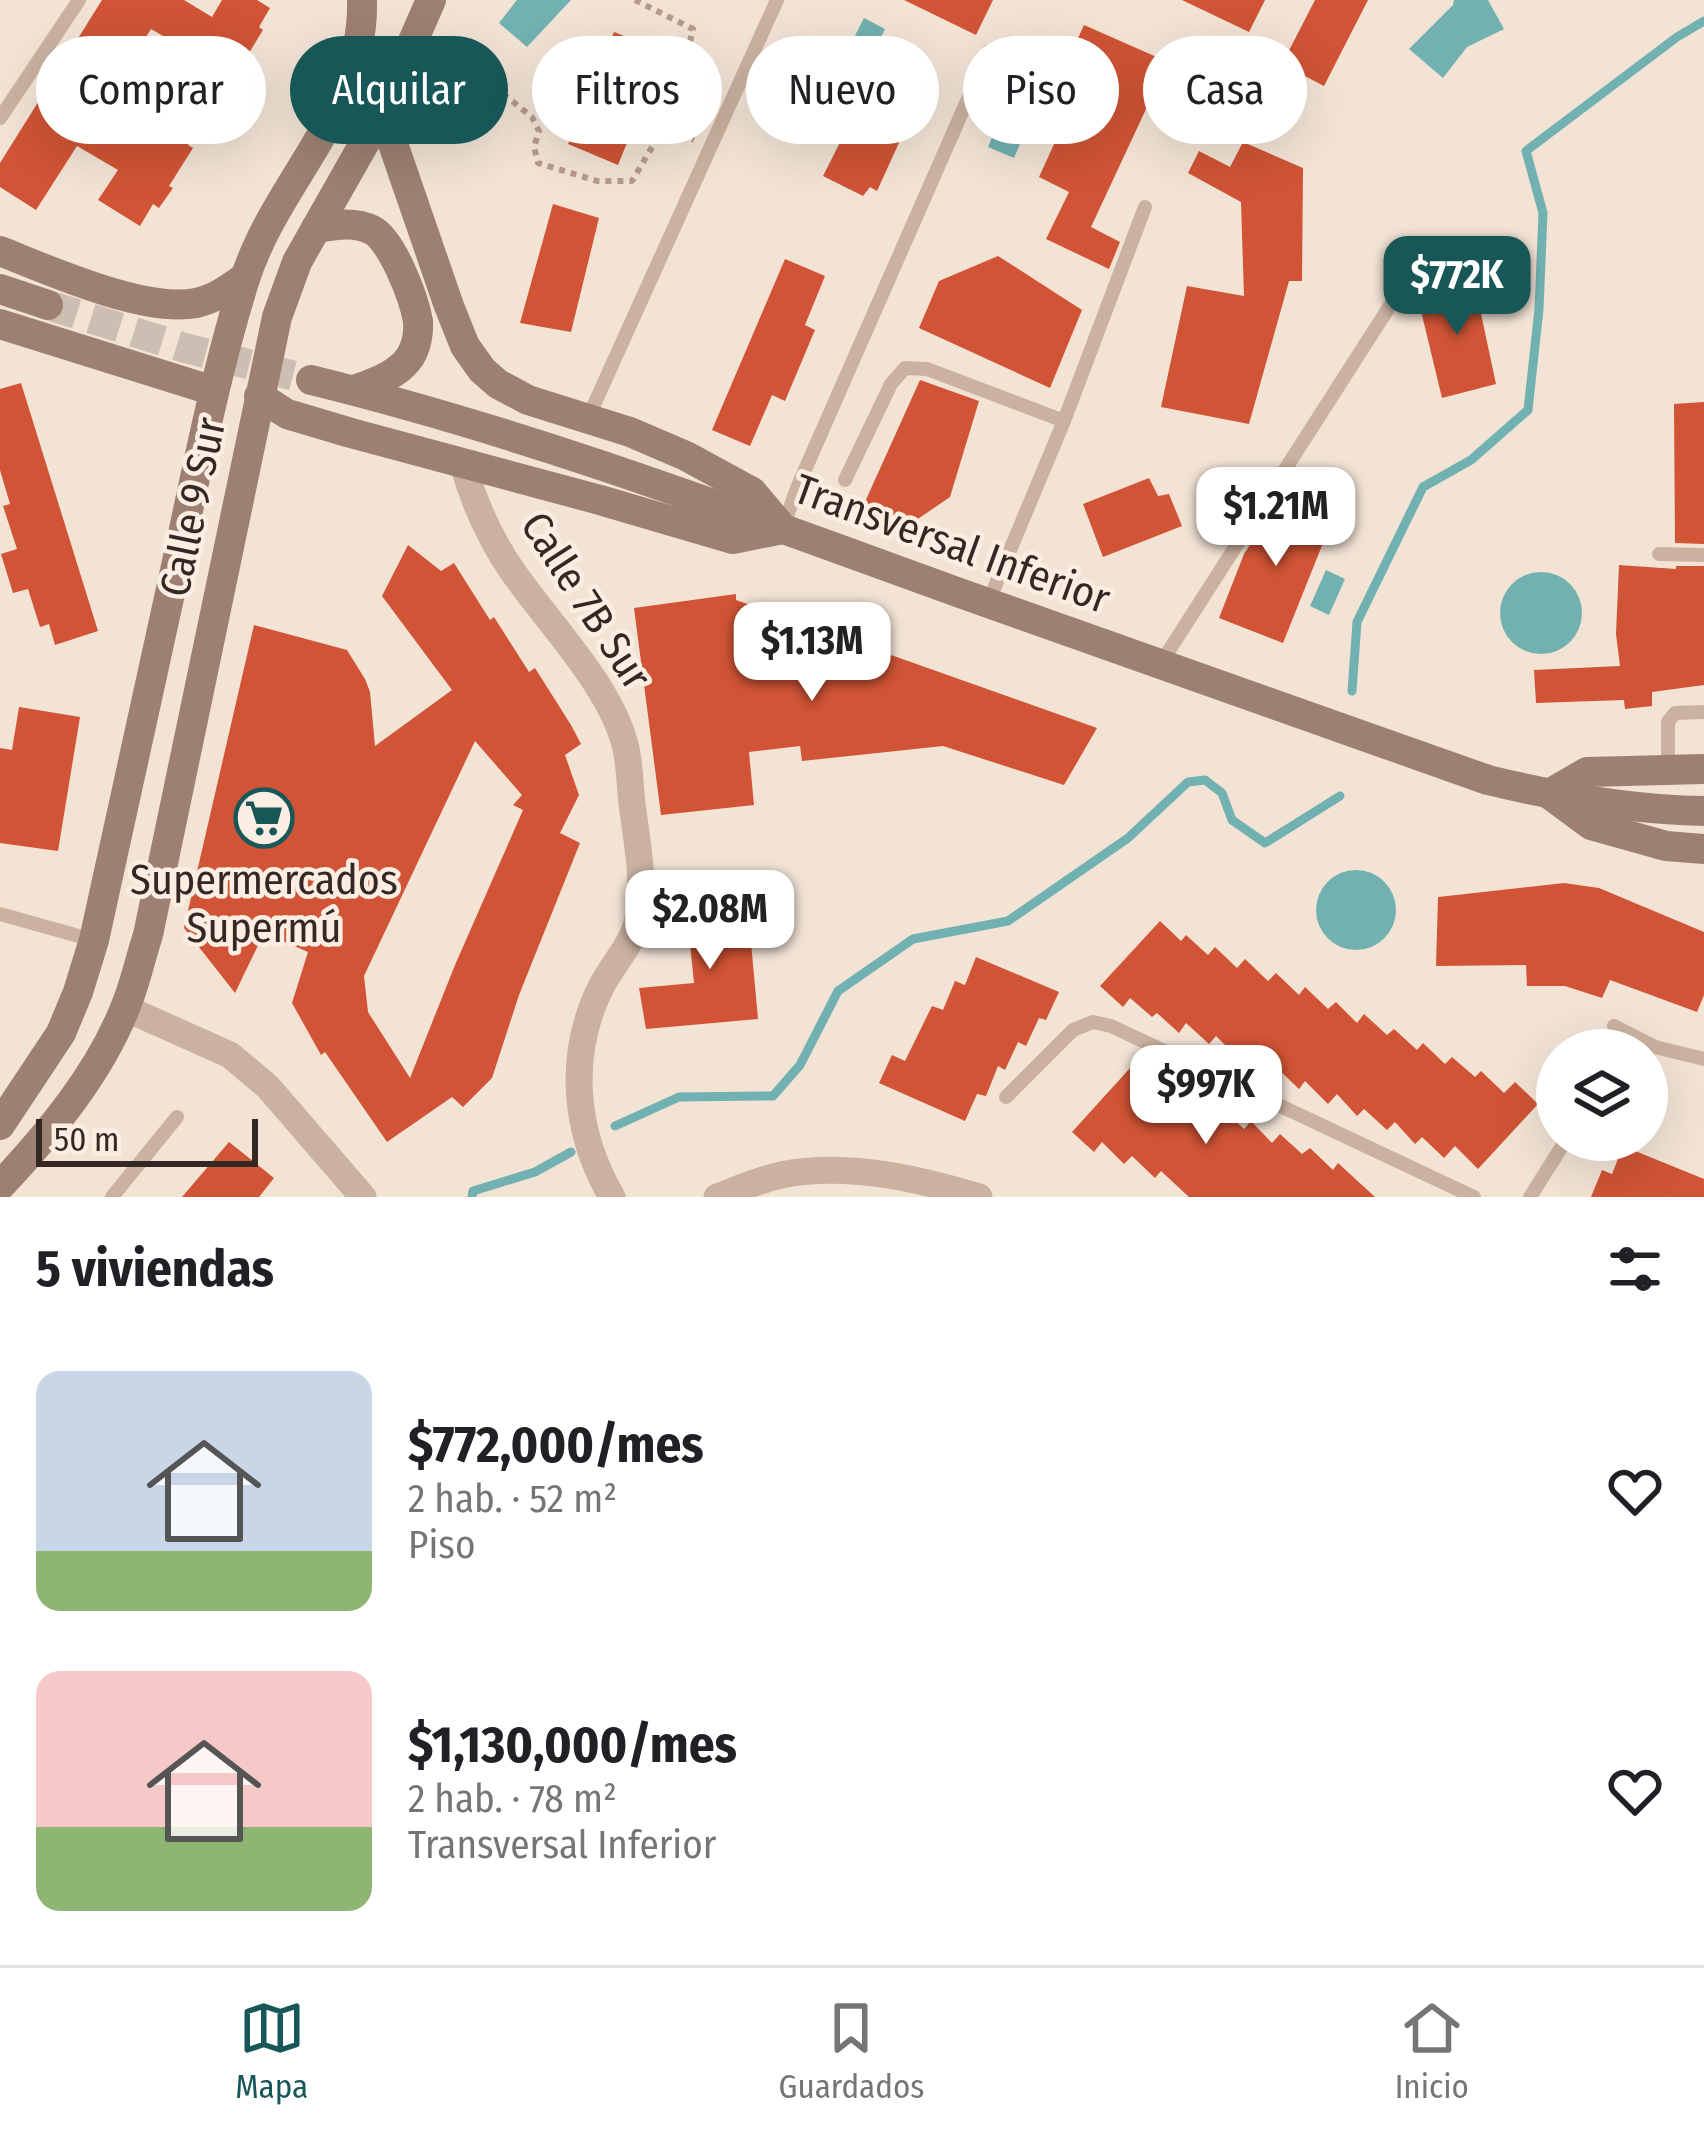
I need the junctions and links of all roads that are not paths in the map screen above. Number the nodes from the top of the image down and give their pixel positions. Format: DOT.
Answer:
graph roads {
  1 [pos="79,0"];
  2 [pos="362,0"];
  3 [pos="430,0"];
  4 [pos="778,0"];
  5 [pos="415,36"];
  6 [pos="963,110"];
  7 [pos="2,113"];
  8 [pos="364,144"];
  9 [pos="392,144"];
  10 [pos="1145,207"];
  11 [pos="316,228"];
  12 [pos="0,251"];
  13 [pos="245,277"];
  14 [pos="1402,287"];
  15 [pos="0,289"];
  16 [pos="48,305"];
  17 [pos="0,324"];
  18 [pos="311,380"];
  19 [pos="353,390"];
  20 [pos="214,391"];
  21 [pos="259,395"];
  22 [pos="587,418"];
  23 [pos="1064,422"];
  24 [pos="463,464"];
  25 [pos="845,480"];
  26 [pos="783,529"];
  27 [pos="1659,554"];
  28 [pos="1704,554"];
  29 [pos="988,603"];
  30 [pos="1160,663"];
  31 [pos="1704,712"];
  32 [pos="1704,769"];
  33 [pos="1668,772"];
  34 [pos="1549,794"];
  35 [pos="1704,811"];
  36 [pos="1704,849"];
  37 [pos="0,914"];
  38 [pos="94,940"];
  39 [pos="125,1008"];
  40 [pos="1614,1026"];
  41 [pos="1704,1059"];
  42 [pos="1006,1097"];
  43 [pos="177,1117"];
  44 [pos="0,1125"];
  45 [pos="1552,1161"];
  46 [pos="0,1186"];
  47 [pos="112,1197"];
  48 [pos="363,1197"];
  49 [pos="612,1197"];
  50 [pos="717,1197"];
  51 [pos="979,1197"];
  52 [pos="1474,1197"];
  53 [pos="1530,1197"];
  1 -- 7 [label="lane"];
  2 -- 13 [label="main road, Calle 9 Sur"];
  3 -- 5 [label="main road, Calle 9 Sur"];
  4 -- 22 [label="lane"];
  6 -- 26 [label="lane"];
  8 -- 11 [label="main road, Calle 9 Sur"];
  9 -- 22 [label="main road"];
  10 -- 23 [label="lane"];
  11 -- 19 [label="main road"];
  11 -- 21 [label="main road, Calle 9 Sur"];
  12 -- 13 [label="main road"];
  13 -- 20 [label="main road, Calle 9 Sur"];
  14 -- 30 [label="lane"];
  15 -- 16 [label="main road"];
  17 -- 20 [label="main road"];
  18 -- 19 [label="main road, Transversal Inferior"];
  19 -- 26 [label="main road, Transversal Inferior"];
  20 -- 38 [label="main road, Calle 9 Sur"];
  21 -- 24 [label="main road"];
  21 -- 39 [label="main road, Calle 9 Sur"];
  22 -- 26 [label="main road"];
  23 -- 25 [label="lane"];
  23 -- 29 [label="lane"];
  24 -- 26 [label="main road"];
  24 -- 49 [label="street, Calle 7B Sur"];
  26 -- 29 [label="main road, Transversal Inferior"];
  27 -- 28 [label="lane"];
  29 -- 30 [label="main road, Transversal Inferior"];
  30 -- 34 [label="main road, Transversal Inferior"];
  31 -- 33 [label="lane"];
  32 -- 33 [label="main road"];
  33 -- 34 [label="main road"];
  34 -- 35 [label="main road, Transversal Inferior"];
  34 -- 36 [label="main road"];
  37 -- 38 [label="lane"];
  38 -- 44 [label="main road, Calle 9 Sur"];
  39 -- 46 [label="main road, Calle 9 Sur"];
  39 -- 48 [label="street"];
  40 -- 41 [label="lane"];
  42 -- 52 [label="lane"];
  43 -- 47 [label="lane"];
  45 -- 53 [label="lane"];
  50 -- 51 [label="street"];
}
